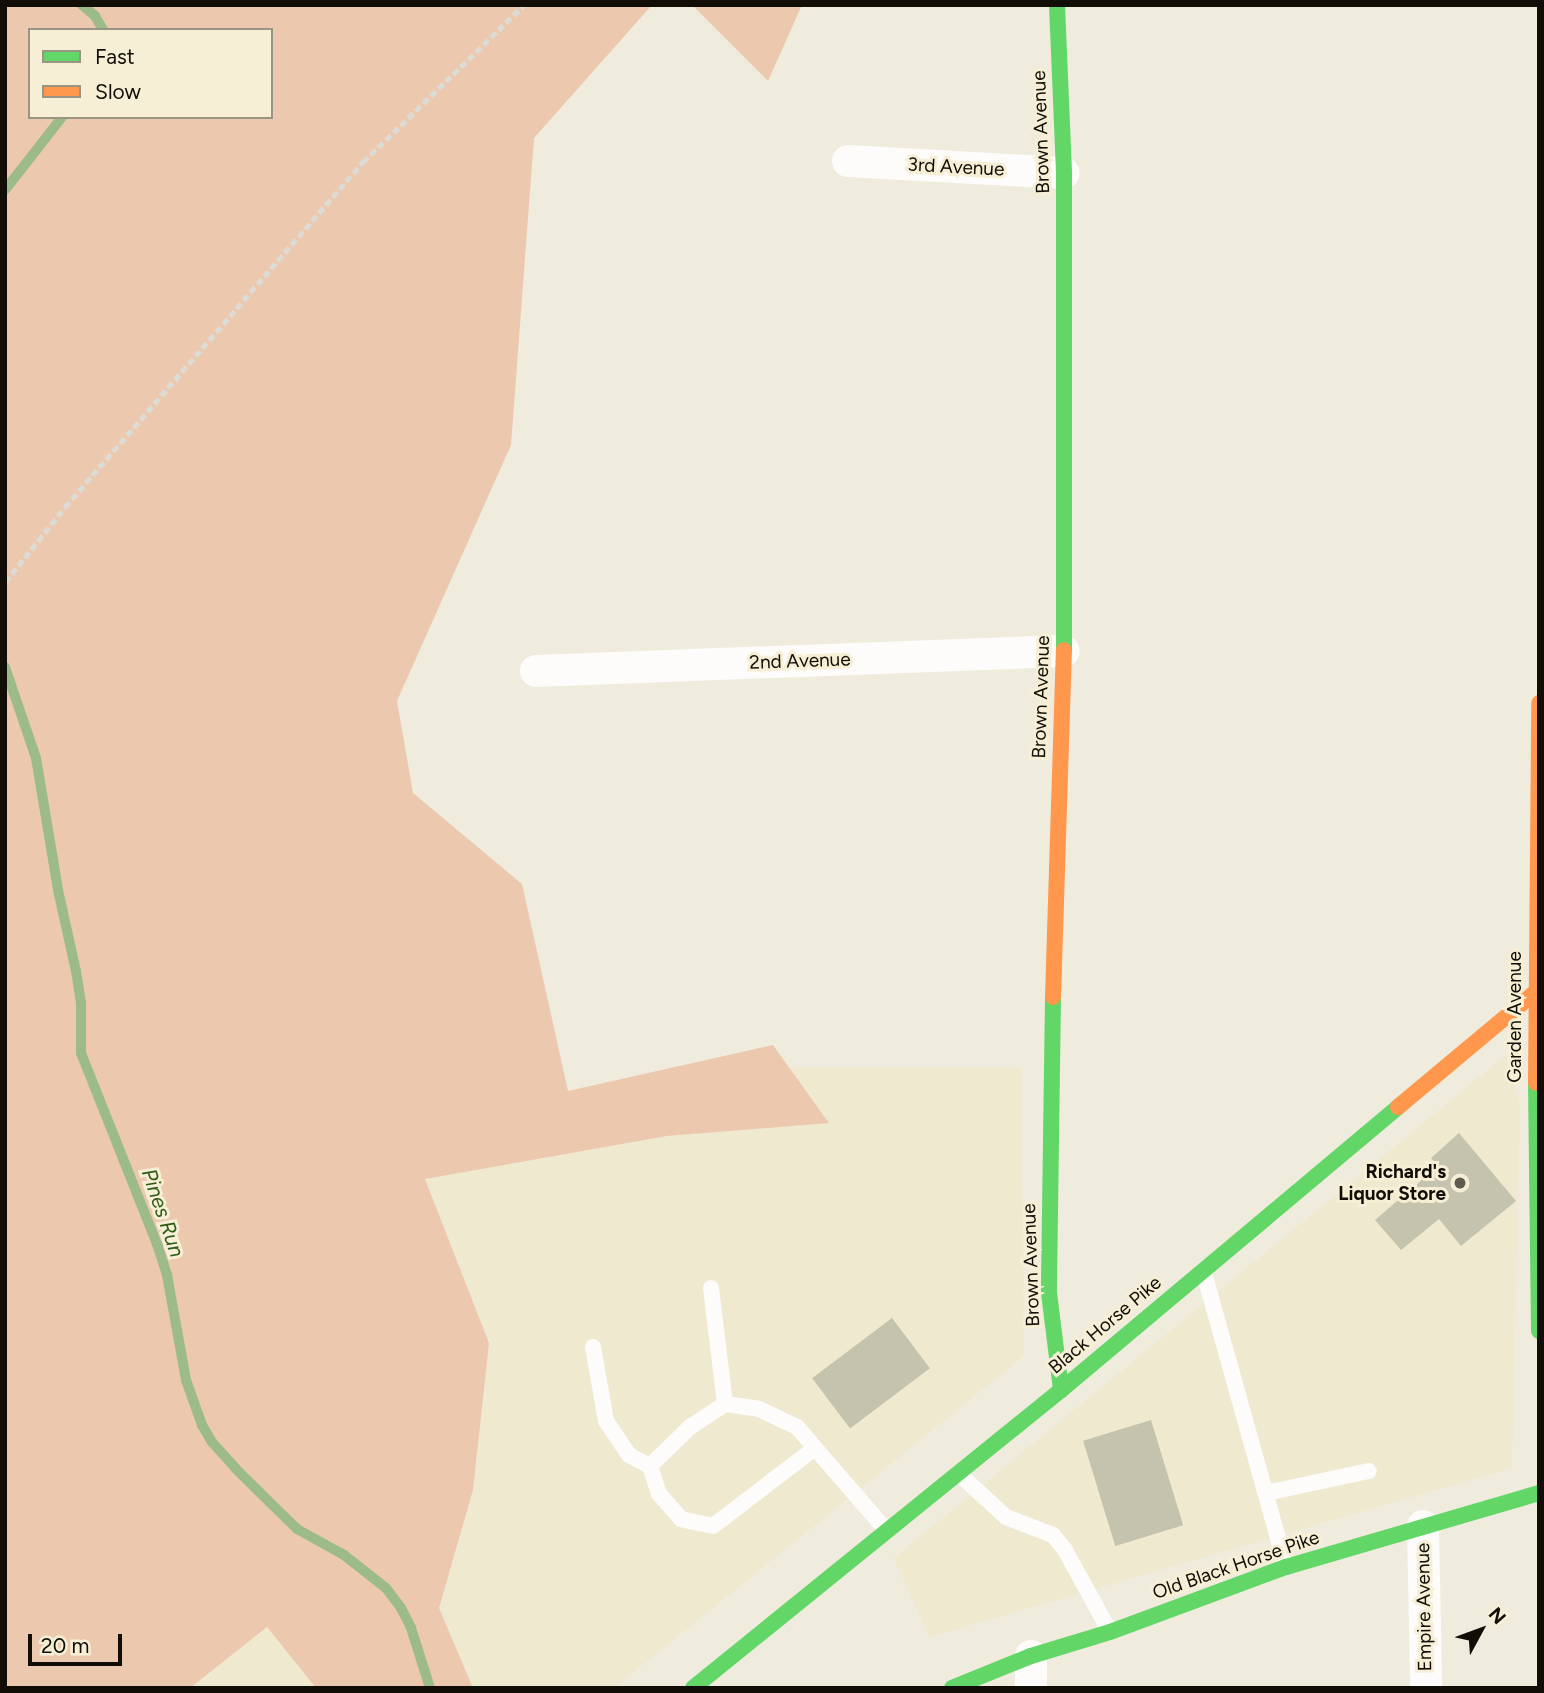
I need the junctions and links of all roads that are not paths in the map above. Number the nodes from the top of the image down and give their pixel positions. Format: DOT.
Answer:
graph roads {
  1 [pos="1057,5"];
  2 [pos="848,160"];
  3 [pos="1064,173"];
  4 [pos="1064,651"];
  5 [pos="536,671"];
  6 [pos="1539,703"];
  7 [pos="1537,990"];
  8 [pos="1204,1271"];
  9 [pos="711,1288"];
  10 [pos="1539,1331"];
  11 [pos="593,1348"];
  12 [pos="1061,1390"];
  13 [pos="725,1404"];
  14 [pos="815,1448"];
  15 [pos="650,1466"];
  16 [pos="1369,1471"];
  17 [pos="958,1473"];
  18 [pos="1266,1493"];
  19 [pos="1539,1493"];
  20 [pos="1423,1526"];
  21 [pos="887,1531"];
  22 [pos="1286,1567"];
  23 [pos="1110,1632"];
  24 [pos="1031,1656"];
  25 [pos="693,1688"];
  26 [pos="952,1688"];
  27 [pos="1031,1688"];
  28 [pos="1426,1688"];
  1 -- 3 [label="street, Brown Avenue"];
  2 -- 3 [label="street, 3rd Avenue"];
  3 -- 4 [label="street, Brown Avenue"];
  4 -- 5 [label="street, 2nd Avenue"];
  4 -- 12 [label="street, Brown Avenue"];
  6 -- 7 [label="street, Garden Avenue"];
  7 -- 8 [label="street, Black Horse Pike"];
  7 -- 10 [label="street, Garden Avenue"];
  8 -- 12 [label="street, Black Horse Pike"];
  8 -- 18 [label="lane"];
  9 -- 13 [label="lane"];
  11 -- 15 [label="lane"];
  12 -- 17 [label="street, Black Horse Pike"];
  13 -- 14 [label="lane"];
  13 -- 15 [label="lane"];
  14 -- 15 [label="lane"];
  14 -- 21 [label="lane"];
  16 -- 18 [label="lane"];
  17 -- 21 [label="street, Black Horse Pike"];
  17 -- 23 [label="lane"];
  18 -- 22 [label="lane"];
  19 -- 20 [label="street, Old Black Horse Pike"];
  20 -- 22 [label="street, Old Black Horse Pike"];
  20 -- 28 [label="street, Empire Avenue"];
  21 -- 25 [label="street, Black Horse Pike"];
  22 -- 23 [label="street, Old Black Horse Pike"];
  23 -- 24 [label="street, Old Black Horse Pike"];
  24 -- 26 [label="street, Old Black Horse Pike"];
  24 -- 27 [label="street"];
}
